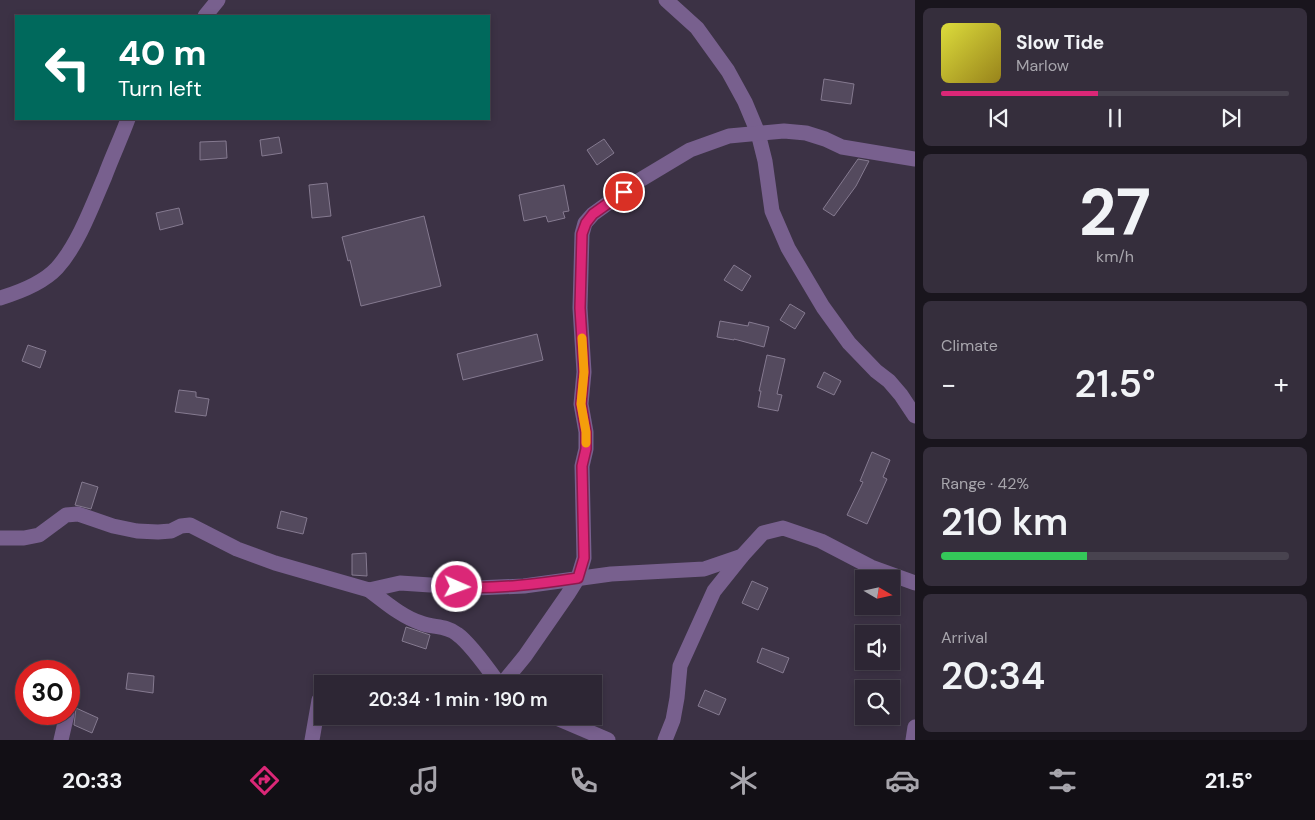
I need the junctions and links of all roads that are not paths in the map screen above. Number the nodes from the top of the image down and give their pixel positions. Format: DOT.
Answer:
graph roads {
  1 [pos="218,0"];
  2 [pos="666,0"];
  3 [pos="206,15"];
  4 [pos="128,120"];
  5 [pos="758,133"];
  6 [pos="915,159"];
  7 [pos="0,298"];
  8 [pos="915,416"];
  9 [pos="0,538"];
  10 [pos="742,556"];
  11 [pos="578,578"];
  12 [pos="915,583"];
  13 [pos="369,590"];
  14 [pos="494,675"];
  15 [pos="509,675"];
  16 [pos="65,725"];
  17 [pos="315,725"];
  18 [pos="573,725"];
  19 [pos="915,727"];
  20 [pos="61,740"];
  21 [pos="312,740"];
  22 [pos="608,740"];
  23 [pos="664,740"];
  24 [pos="913,740"];
  1 -- 3 [label="street"];
  2 -- 5 [label="street"];
  4 -- 7 [label="street"];
  5 -- 6 [label="street"];
  5 -- 8 [label="street"];
  5 -- 11 [label="street"];
  9 -- 13 [label="street"];
  10 -- 11 [label="street"];
  10 -- 12 [label="street"];
  10 -- 23 [label="street"];
  11 -- 13 [label="street"];
  11 -- 15 [label="street"];
  13 -- 14 [label="street"];
  16 -- 20 [label="street"];
  17 -- 21 [label="street"];
  18 -- 22 [label="street"];
  19 -- 24 [label="street"];
}
